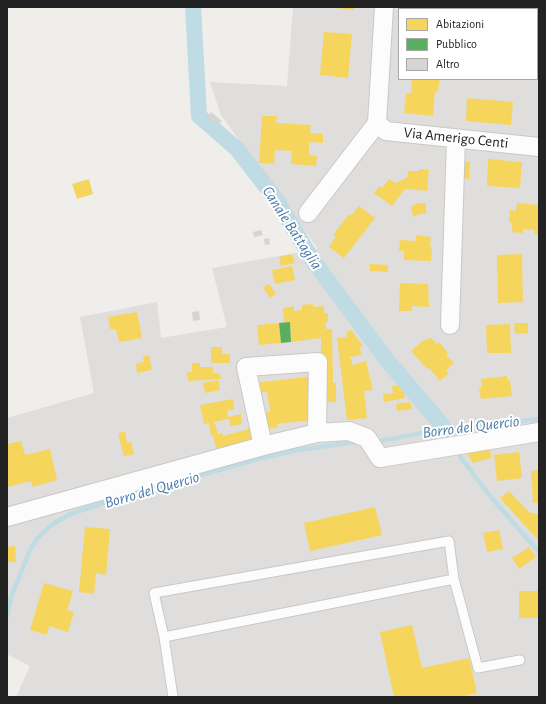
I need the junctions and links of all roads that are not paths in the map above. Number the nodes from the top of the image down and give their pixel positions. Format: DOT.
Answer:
graph roads {
  1 [pos="384,7"];
  2 [pos="377,122"];
  3 [pos="456,139"];
  4 [pos="539,147"];
  5 [pos="308,213"];
  6 [pos="450,325"];
  7 [pos="539,432"];
  8 [pos="317,433"];
  9 [pos="263,446"];
  10 [pos="7,517"];
  11 [pos="454,579"];
  12 [pos="164,638"];
  13 [pos="520,660"];
  14 [pos="173,697"];
  1 -- 2 [label="street"];
  2 -- 3 [label="street, Via Amerigo Centi"];
  2 -- 5 [label="street"];
  3 -- 4 [label="street, Via Amerigo Centi"];
  3 -- 6 [label="street"];
  7 -- 8 [label="street"];
  8 -- 9 [label="street"];
  8 -- 9 [label="street"];
  9 -- 10 [label="street"];
  11 -- 12 [label="lane"];
  11 -- 12 [label="lane"];
  11 -- 13 [label="lane"];
  12 -- 14 [label="lane"];
}
